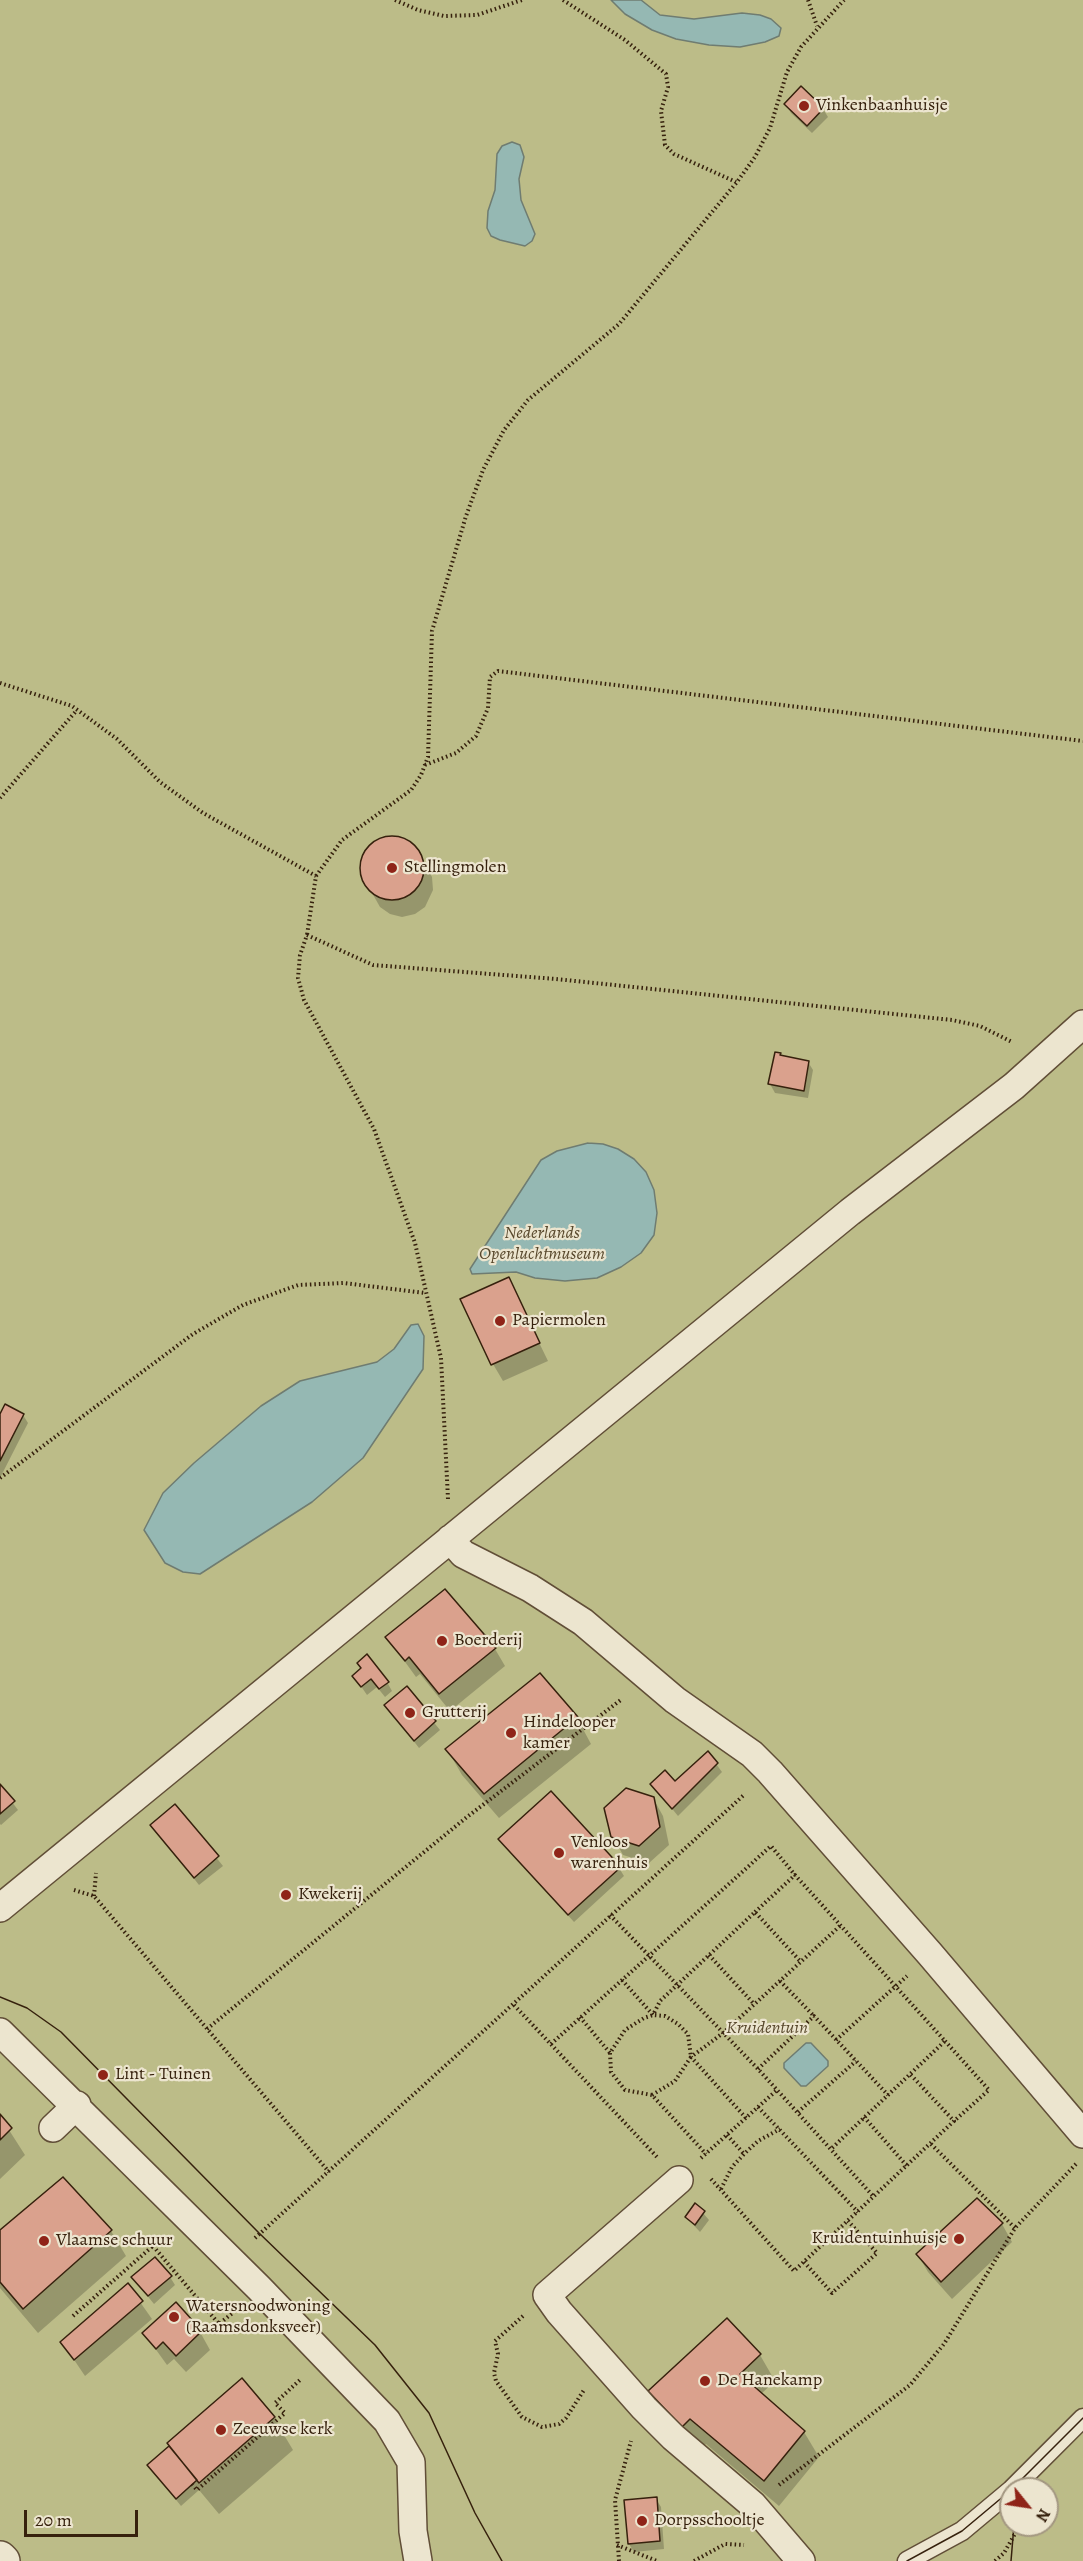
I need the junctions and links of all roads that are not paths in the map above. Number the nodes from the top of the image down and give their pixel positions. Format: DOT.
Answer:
graph roads {
  1 [pos="1083,1024"];
  2 [pos="450,1539"];
  3 [pos="0,1908"];
  4 [pos="0,2032"];
  5 [pos="77,2105"];
  6 [pos="53,2128"];
  7 [pos="1083,2134"];
  8 [pos="688,2171"];
  9 [pos="1083,2418"];
  10 [pos="1025,2477"];
  11 [pos="999,2501"];
  12 [pos="418,2561"];
  13 [pos="801,2561"];
  14 [pos="907,2561"];
  1 -- 2 [label="street"];
  2 -- 3 [label="street"];
  2 -- 7 [label="street"];
  4 -- 5 [label="street"];
  5 -- 6 [label="street"];
  5 -- 12 [label="street"];
  8 -- 13 [label="street"];
  9 -- 10 [label="lane"];
  11 -- 14 [label="lane"];
}
